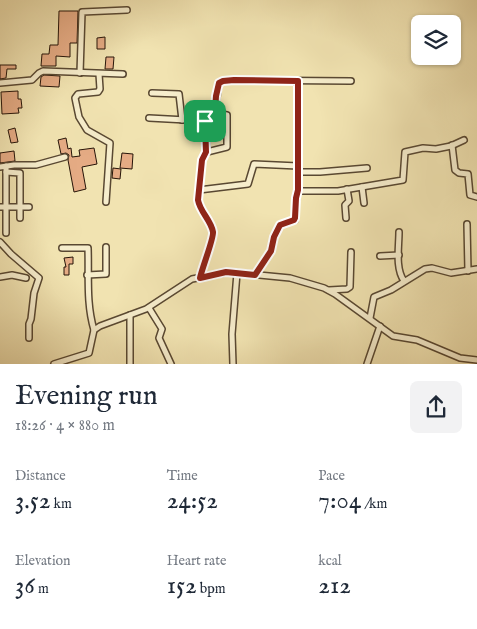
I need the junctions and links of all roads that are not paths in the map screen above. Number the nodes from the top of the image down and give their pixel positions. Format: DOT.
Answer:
graph roads {
  1 [pos="127,10"];
  2 [pos="80,73"];
  3 [pos="99,74"];
  4 [pos="123,74"];
  5 [pos="298,81"];
  6 [pos="351,82"];
  7 [pos="0,83"];
  8 [pos="152,93"];
  9 [pos="215,112"];
  10 [pos="149,118"];
  11 [pos="182,120"];
  12 [pos="205,121"];
  13 [pos="464,140"];
  14 [pos="452,145"];
  15 [pos="206,152"];
  16 [pos="65,157"];
  17 [pos="3,166"];
  18 [pos="367,168"];
  19 [pos="298,169"];
  20 [pos="6,172"];
  21 [pos="362,187"];
  22 [pos="347,189"];
  23 [pos="199,190"];
  24 [pos="298,190"];
  25 [pos="477,197"];
  26 [pos="106,202"];
  27 [pos="364,203"];
  28 [pos="3,207"];
  29 [pos="20,207"];
  30 [pos="28,207"];
  31 [pos="20,218"];
  32 [pos="346,218"];
  33 [pos="467,224"];
  34 [pos="399,232"];
  35 [pos="6,233"];
  36 [pos="0,242"];
  37 [pos="106,247"];
  38 [pos="62,248"];
  39 [pos="350,252"];
  40 [pos="399,255"];
  41 [pos="380,256"];
  42 [pos="477,270"];
  43 [pos="468,271"];
  44 [pos="237,273"];
  45 [pos="87,275"];
  46 [pos="255,275"];
  47 [pos="0,277"];
  48 [pos="26,278"];
  49 [pos="200,278"];
  50 [pos="403,279"];
  51 [pos="329,290"];
  52 [pos="149,308"];
  53 [pos="130,316"];
  54 [pos="370,318"];
  55 [pos="380,326"];
  56 [pos="94,330"];
  57 [pos="29,338"];
  58 [pos="477,360"];
  59 [pos="54,364"];
  60 [pos="130,364"];
  61 [pos="171,364"];
  62 [pos="233,364"];
  63 [pos="367,364"];
  1 -- 2 [label="street"];
  2 -- 3 [label="street"];
  2 -- 7 [label="street"];
  3 -- 4 [label="street"];
  3 -- 26 [label="street"];
  5 -- 6 [label="street"];
  5 -- 9 [label="street"];
  5 -- 19 [label="street"];
  8 -- 11 [label="street"];
  9 -- 12 [label="street"];
  9 -- 15 [label="street"];
  10 -- 11 [label="street"];
  11 -- 12 [label="street"];
  12 -- 15 [label="street"];
  13 -- 14 [label="street"];
  14 -- 21 [label="street"];
  14 -- 25 [label="street"];
  15 -- 23 [label="street"];
  16 -- 17 [label="street"];
  17 -- 20 [label="street"];
  18 -- 19 [label="street"];
  19 -- 23 [label="street"];
  19 -- 24 [label="street"];
  20 -- 28 [label="street"];
  20 -- 29 [label="street"];
  21 -- 22 [label="street"];
  21 -- 27 [label="street"];
  22 -- 24 [label="street"];
  22 -- 32 [label="street"];
  23 -- 49 [label="street"];
  24 -- 46 [label="street"];
  28 -- 29 [label="street"];
  28 -- 35 [label="street"];
  29 -- 30 [label="street"];
  29 -- 31 [label="street"];
  33 -- 43 [label="street"];
  34 -- 40 [label="street"];
  36 -- 57 [label="street"];
  37 -- 45 [label="street"];
  38 -- 45 [label="street"];
  39 -- 51 [label="street"];
  40 -- 41 [label="street"];
  40 -- 50 [label="street"];
  42 -- 43 [label="street"];
  43 -- 50 [label="street"];
  44 -- 46 [label="street"];
  44 -- 49 [label="street"];
  44 -- 62 [label="street"];
  45 -- 56 [label="street"];
  46 -- 51 [label="street"];
  47 -- 48 [label="street"];
  49 -- 52 [label="street"];
  50 -- 54 [label="street"];
  51 -- 54 [label="street"];
  52 -- 53 [label="street"];
  52 -- 61 [label="street"];
  53 -- 56 [label="street"];
  53 -- 60 [label="street"];
  54 -- 55 [label="street"];
  55 -- 58 [label="street"];
  55 -- 63 [label="street"];
  56 -- 59 [label="street"];
}
